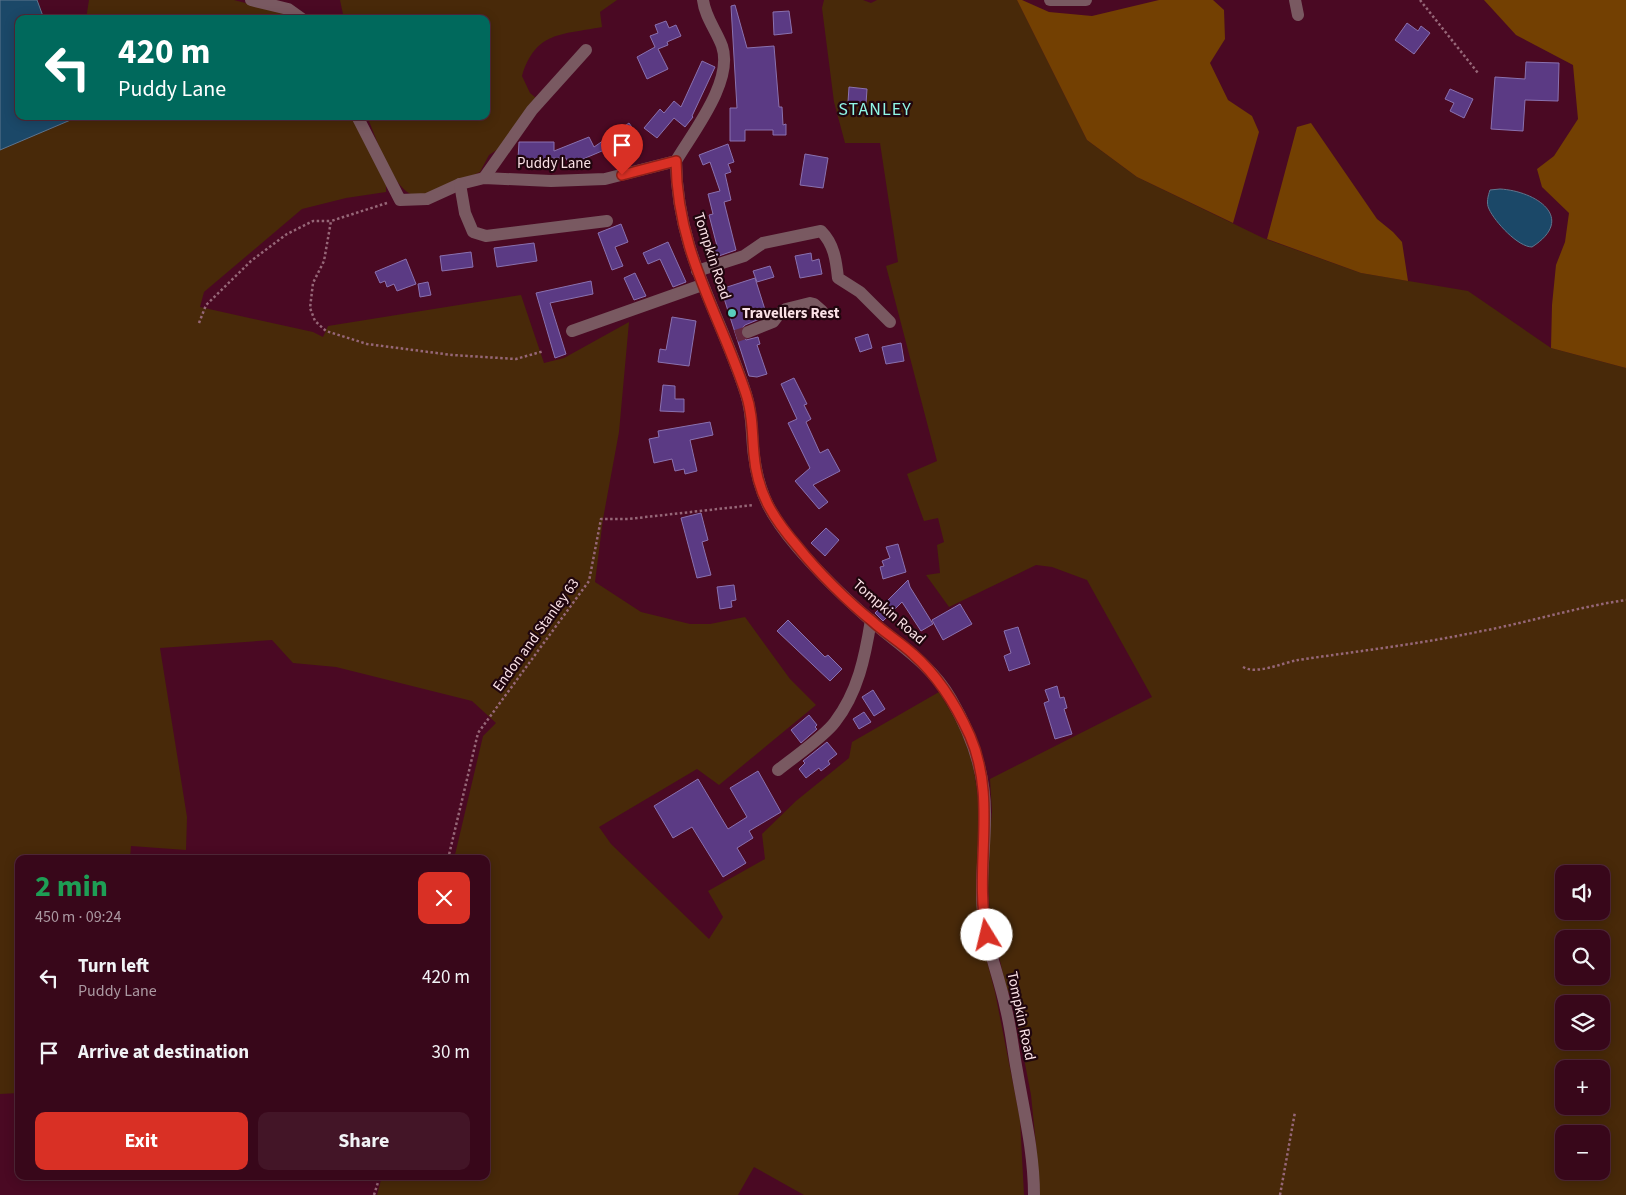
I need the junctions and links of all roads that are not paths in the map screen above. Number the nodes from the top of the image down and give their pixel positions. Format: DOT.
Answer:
graph roads {
  1 [pos="251,0"];
  2 [pos="703,0"];
  3 [pos="1050,0"];
  4 [pos="1086,0"];
  5 [pos="1295,0"];
  6 [pos="296,15"];
  7 [pos="1298,15"];
  8 [pos="586,50"];
  9 [pos="359,120"];
  10 [pos="676,161"];
  11 [pos="484,178"];
  12 [pos="460,184"];
  13 [pos="607,221"];
  14 [pos="697,272"];
  15 [pos="702,285"];
  16 [pos="822,311"];
  17 [pos="890,322"];
  18 [pos="572,331"];
  19 [pos="748,332"];
  20 [pos="870,620"];
  21 [pos="778,770"];
  22 [pos="1034,1195"];
  1 -- 6 [label="street"];
  2 -- 10 [label="street"];
  3 -- 4 [label="street"];
  5 -- 7 [label="street"];
  8 -- 11 [label="street"];
  9 -- 12 [label="street, Puddy Lane"];
  10 -- 11 [label="street, Puddy Lane"];
  10 -- 14 [label="street, Tompkin Road"];
  11 -- 12 [label="street, Puddy Lane"];
  12 -- 13 [label="street"];
  14 -- 15 [label="street, Tompkin Road"];
  14 -- 17 [label="street"];
  15 -- 18 [label="street"];
  15 -- 20 [label="street, Tompkin Road"];
  16 -- 19 [label="street"];
  20 -- 21 [label="street"];
  20 -- 22 [label="street, Tompkin Road"];
}
